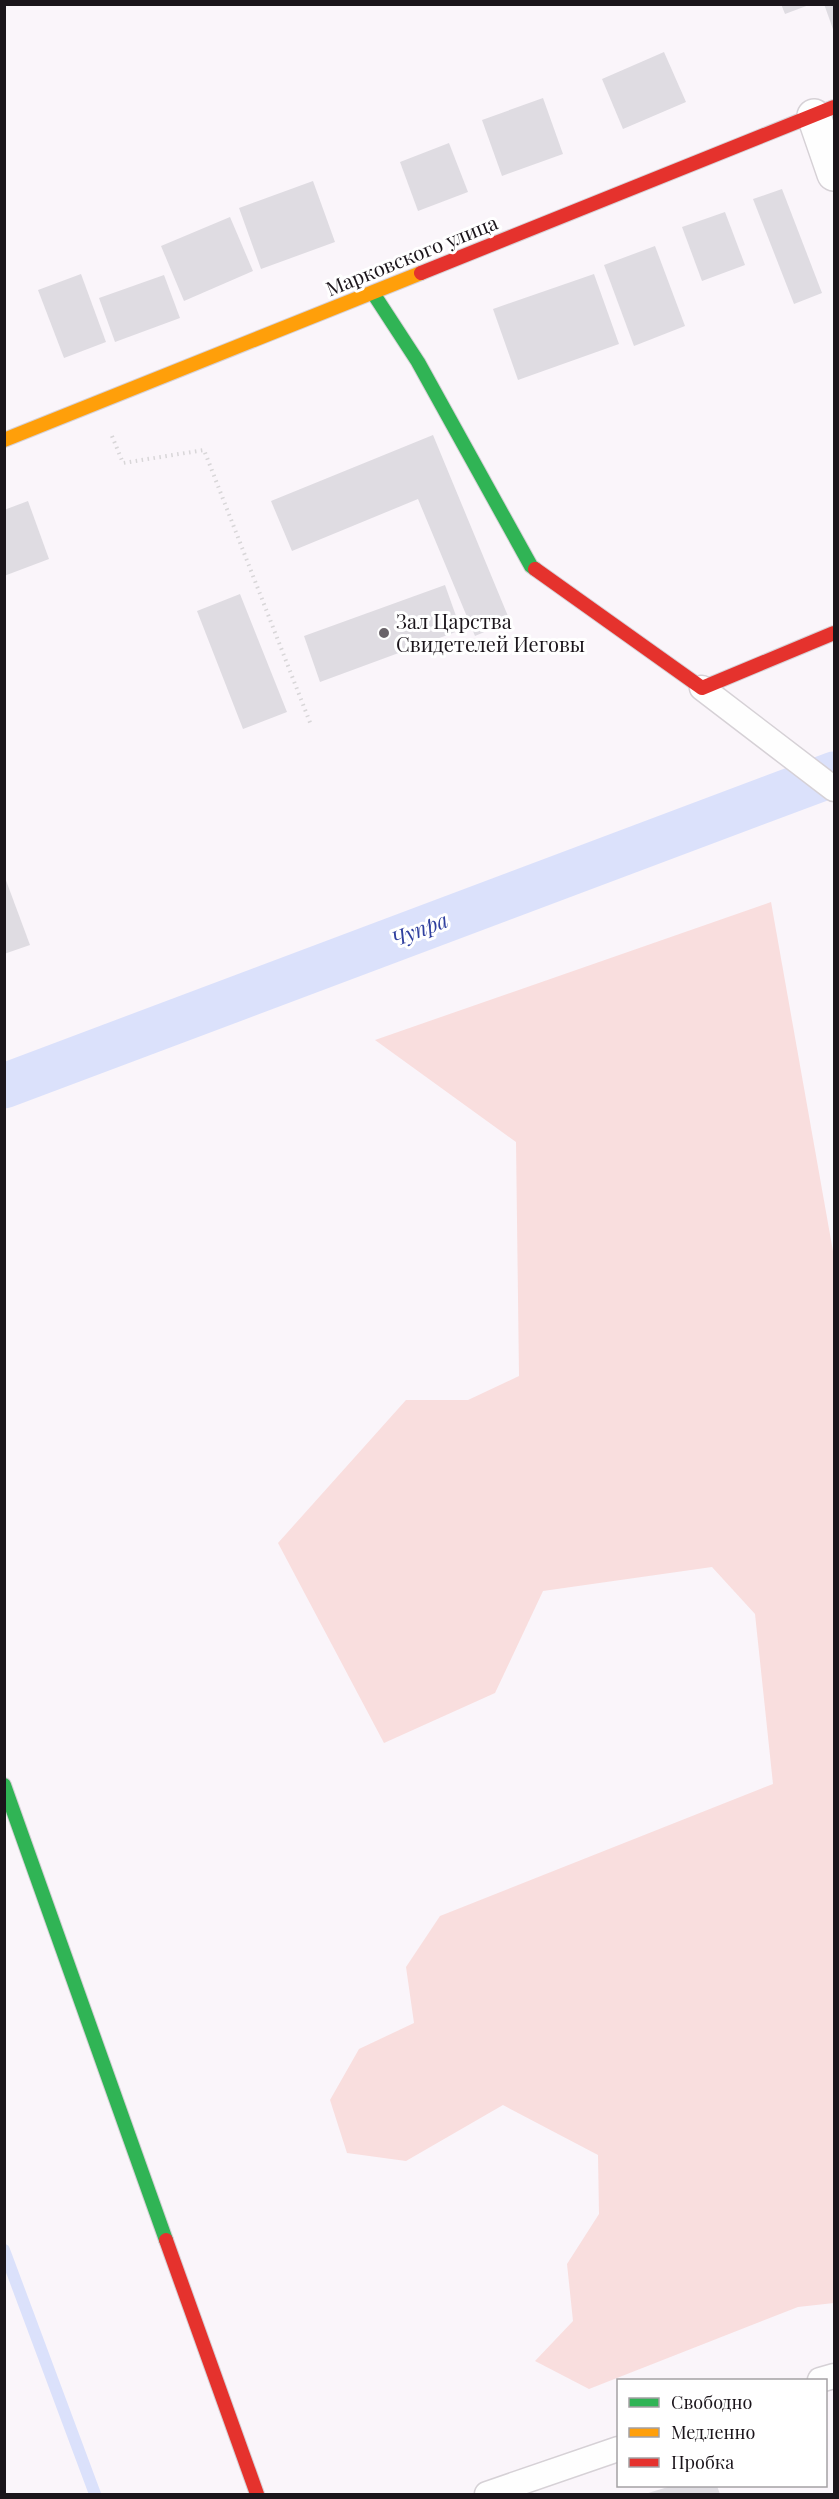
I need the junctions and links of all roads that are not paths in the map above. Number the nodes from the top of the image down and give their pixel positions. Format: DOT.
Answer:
graph roads {
  1 [pos="824,111"];
  2 [pos="834,174"];
  3 [pos="373,293"];
  4 [pos="4,440"];
  5 [pos="834,633"];
  6 [pos="702,688"];
  7 [pos="832,788"];
  8 [pos="4,1785"];
  9 [pos="617,2450"];
  10 [pos="257,2494"];
  11 [pos="487,2494"];
  1 -- 2 [label="street"];
  1 -- 3 [label="street, Марковского улица"];
  3 -- 4 [label="street, Марковского улица"];
  3 -- 6 [label="street"];
  5 -- 6 [label="street"];
  6 -- 7 [label="lane"];
  8 -- 10 [label="street"];
  9 -- 11 [label="lane"];
}
